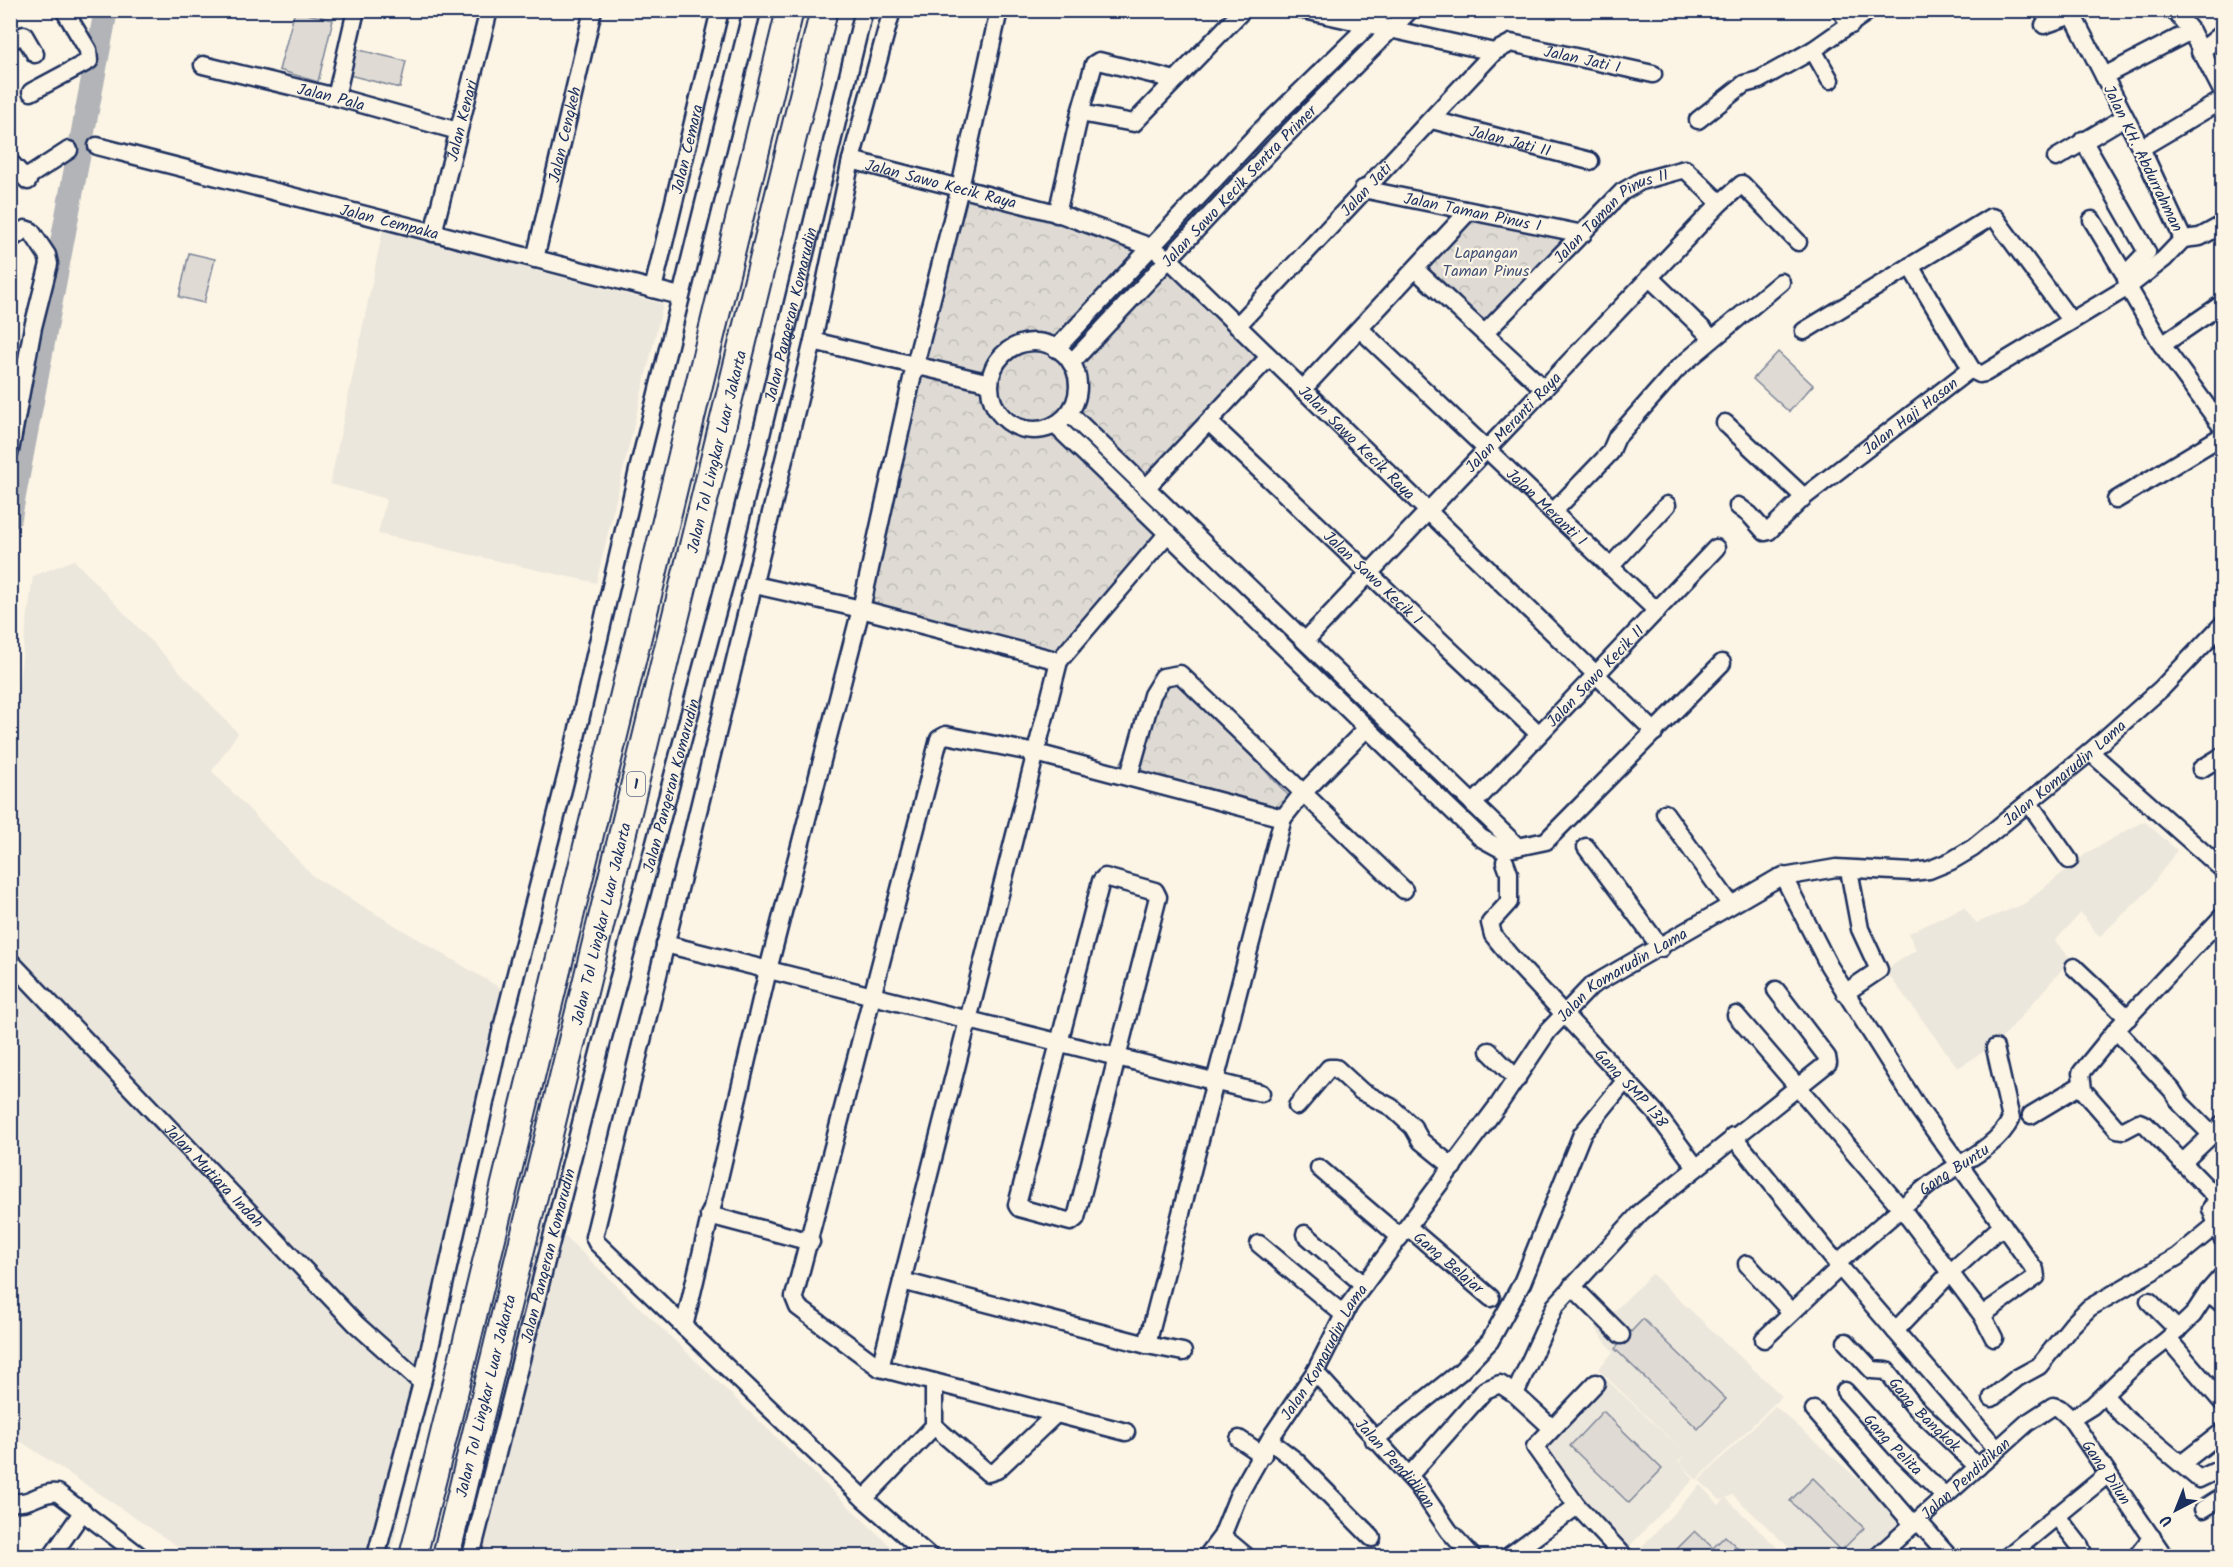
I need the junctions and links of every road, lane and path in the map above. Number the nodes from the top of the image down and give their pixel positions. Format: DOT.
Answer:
graph roads {
  1 [pos="64,10"];
  2 [pos="356,10"];
  3 [pos="489,10"];
  4 [pos="593,10"];
  5 [pos="720,10"];
  6 [pos="752,10"];
  7 [pos="790,10"];
  8 [pos="824,10"];
  9 [pos="864,10"];
  10 [pos="892,10"];
  11 [pos="999,10"];
  12 [pos="1242,10"];
  13 [pos="1304,10"];
  14 [pos="1384,10"];
  15 [pos="1410,10"];
  16 [pos="1839,10"];
  17 [pos="1870,10"];
  18 [pos="2174,10"];
  19 [pos="2071,13"];
  20 [pos="1851,25"];
  21 [pos="2044,25"];
  22 [pos="1370,26"];
  23 [pos="1392,30"];
  24 [pos="2191,32"];
  25 [pos="2223,34"];
  26 [pos="10,41"];
  27 [pos="1510,43"];
  28 [pos="1813,50"];
  29 [pos="1494,52"];
  30 [pos="2200,52"];
  31 [pos="34,54"];
  32 [pos="203,65"];
  33 [pos="1653,74"];
  34 [pos="2104,76"];
  35 [pos="1175,80"];
  36 [pos="1830,80"];
  37 [pos="2223,91"];
  38 [pos="31,92"];
  39 [pos="336,97"];
  40 [pos="2223,100"];
  41 [pos="1080,113"];
  42 [pos="2125,117"];
  43 [pos="1432,120"];
  44 [pos="1698,120"];
  45 [pos="458,131"];
  46 [pos="1260,131"];
  47 [pos="2083,140"];
  48 [pos="97,146"];
  49 [pos="1275,146"];
  50 [pos="2141,148"];
  51 [pos="69,150"];
  52 [pos="2056,158"];
  53 [pos="851,160"];
  54 [pos="1590,161"];
  55 [pos="18,172"];
  56 [pos="960,188"];
  57 [pos="1363,189"];
  58 [pos="1720,203"];
  59 [pos="1468,212"];
  60 [pos="1057,214"];
  61 [pos="2092,220"];
  62 [pos="2223,225"];
  63 [pos="433,233"];
  64 [pos="1583,234"];
  65 [pos="2183,239"];
  66 [pos="10,240"];
  67 [pos="1798,242"];
  68 [pos="1151,247"];
  69 [pos="534,259"];
  70 [pos="1170,260"];
  71 [pos="1910,266"];
  72 [pos="1416,270"];
  73 [pos="1649,278"];
  74 [pos="2126,281"];
  75 [pos="1781,282"];
  76 [pos="653,289"];
  77 [pos="680,296"];
  78 [pos="2223,304"];
  79 [pos="2070,320"];
  80 [pos="1237,326"];
  81 [pos="1360,329"];
  82 [pos="1804,331"];
  83 [pos="1485,333"];
  84 [pos="1712,338"];
  85 [pos="813,341"];
  86 [pos="2162,345"];
  87 [pos="1056,349"];
  88 [pos="1269,357"];
  89 [pos="1071,363"];
  90 [pos="915,365"];
  91 [pos="1972,370"];
  92 [pos="990,383"];
  93 [pos="1544,389"];
  94 [pos="1302,390"];
  95 [pos="15,403"];
  96 [pos="1069,413"];
  97 [pos="1209,422"];
  98 [pos="1725,423"];
  99 [pos="1055,425"];
  100 [pos="2223,427"];
  101 [pos="2223,436"];
  102 [pos="1488,448"];
  103 [pos="10,451"];
  104 [pos="1146,488"];
  105 [pos="1804,497"];
  106 [pos="2116,500"];
  107 [pos="1667,505"];
  108 [pos="1738,506"];
  109 [pos="1428,511"];
  110 [pos="1553,512"];
  111 [pos="1168,533"];
  112 [pos="1716,548"];
  113 [pos="1610,567"];
  114 [pos="1368,575"];
  115 [pos="755,585"];
  116 [pos="1248,587"];
  117 [pos="1236,599"];
  118 [pos="861,609"];
  119 [pos="1657,611"];
  120 [pos="2223,625"];
  121 [pos="1305,641"];
  122 [pos="1059,661"];
  123 [pos="1722,663"];
  124 [pos="1596,674"];
  125 [pos="1348,683"];
  126 [pos="1336,696"];
  127 [pos="1366,729"];
  128 [pos="1655,732"];
  129 [pos="1539,734"];
  130 [pos="2090,752"];
  131 [pos="1036,753"];
  132 [pos="2223,756"];
  133 [pos="2201,769"];
  134 [pos="1129,776"];
  135 [pos="1302,794"];
  136 [pos="2029,803"];
  137 [pos="1473,804"];
  138 [pos="1665,813"];
  139 [pos="1283,818"];
  140 [pos="1518,847"];
  141 [pos="1586,847"];
  142 [pos="2069,860"];
  143 [pos="1505,861"];
  144 [pos="2223,869"];
  145 [pos="1849,870"];
  146 [pos="1783,876"];
  147 [pos="1404,890"];
  148 [pos="1731,905"];
  149 [pos="2223,916"];
  150 [pos="665,944"];
  151 [pos="1661,948"];
  152 [pos="10,961"];
  153 [pos="2074,967"];
  154 [pos="768,969"];
  155 [pos="1776,990"];
  156 [pos="1845,993"];
  157 [pos="872,996"];
  158 [pos="1563,1012"];
  159 [pos="1736,1015"];
  160 [pos="2128,1018"];
  161 [pos="969,1020"];
  162 [pos="2116,1030"];
  163 [pos="1060,1043"];
  164 [pos="1995,1048"];
  165 [pos="1489,1051"];
  166 [pos="1117,1057"];
  167 [pos="1517,1079"];
  168 [pos="1625,1080"];
  169 [pos="1213,1082"];
  170 [pos="2081,1085"];
  171 [pos="1796,1087"];
  172 [pos="1261,1093"];
  173 [pos="1298,1106"];
  174 [pos="2031,1115"];
  175 [pos="2217,1130"];
  176 [pos="1733,1136"];
  177 [pos="2182,1163"];
  178 [pos="1961,1164"];
  179 [pos="1695,1166"];
  180 [pos="1453,1167"];
  181 [pos="1319,1168"];
  182 [pos="1902,1209"];
  183 [pos="709,1215"];
  184 [pos="2003,1225"];
  185 [pos="1404,1232"];
  186 [pos="2219,1232"];
  187 [pos="1305,1234"];
  188 [pos="811,1242"];
  189 [pos="1259,1244"];
  190 [pos="1747,1264"];
  191 [pos="1838,1265"];
  192 [pos="1950,1273"];
  193 [pos="2223,1276"];
  194 [pos="902,1281"];
  195 [pos="1364,1286"];
  196 [pos="1572,1286"];
  197 [pos="2208,1292"];
  198 [pos="1491,1298"];
  199 [pos="2149,1301"];
  200 [pos="2223,1304"];
  201 [pos="1791,1312"];
  202 [pos="1343,1314"];
  203 [pos="1982,1315"];
  204 [pos="684,1327"];
  205 [pos="1895,1331"];
  206 [pos="1621,1335"];
  207 [pos="2173,1335"];
  208 [pos="1994,1338"];
  209 [pos="1764,1339"];
  210 [pos="1846,1342"];
  211 [pos="1147,1345"];
  212 [pos="1183,1352"];
  213 [pos="880,1368"];
  214 [pos="1315,1372"];
  215 [pos="934,1382"];
  216 [pos="422,1383"];
  217 [pos="1596,1383"];
  218 [pos="1845,1391"];
  219 [pos="1515,1394"];
  220 [pos="2104,1395"];
  221 [pos="1992,1398"];
  222 [pos="2223,1402"];
  223 [pos="2056,1406"];
  224 [pos="1814,1410"];
  225 [pos="1056,1414"];
  226 [pos="2071,1419"];
  227 [pos="934,1426"];
  228 [pos="1552,1428"];
  229 [pos="1126,1432"];
  230 [pos="2223,1432"];
  231 [pos="1239,1438"];
  232 [pos="1374,1440"];
  233 [pos="1266,1448"];
  234 [pos="1996,1448"];
  235 [pos="2181,1464"];
  236 [pos="1978,1467"];
  237 [pos="2223,1468"];
  238 [pos="2108,1474"];
  239 [pos="1409,1476"];
  240 [pos="1945,1496"];
  241 [pos="2223,1497"];
  242 [pos="864,1499"];
  243 [pos="10,1501"];
  244 [pos="1577,1506"];
  245 [pos="2203,1509"];
  246 [pos="83,1511"];
  247 [pos="2056,1515"];
  248 [pos="1916,1523"];
  249 [pos="1222,1536"];
  250 [pos="1372,1538"];
  251 [pos="2152,1538"];
  252 [pos="2029,1550"];
  253 [pos="52,1557"];
  254 [pos="140,1557"];
  255 [pos="376,1557"];
  256 [pos="413,1557"];
  257 [pos="446,1557"];
  258 [pos="471,1557"];
  259 [pos="929,1557"];
  260 [pos="1207,1557"];
  261 [pos="1246,1557"];
  262 [pos="1472,1557"];
  263 [pos="1509,1557"];
  264 [pos="1624,1557"];
  265 [pos="1878,1557"];
  266 [pos="1949,1557"];
  267 [pos="2008,1557"];
  268 [pos="2084,1557"];
  269 [pos="2137,1557"];
  270 [pos="2164,1557"];
  1 -- 38 [label="street"];
  2 -- 39 [label="street"];
  3 -- 45 [label="street, Jalan Kenari"];
  4 -- 69 [label="street, Jalan Cengkeh"];
  5 -- 76 [label="street, Jalan Cemara"];
  6 -- 77 [label="street"];
  7 -- 256 [label="highway, Jalan Tol Lingkar Luar Jakarta / 1"];
  8 -- 257 [label="highway, Jalan Tol Lingkar Luar Jakarta / 1"];
  9 -- 258 [label="street, Jalan Pangeran Komarudin"];
  10 -- 53 [label="street"];
  11 -- 56 [label="street"];
  12 -- 35 [label="street"];
  13 -- 22 [label="street"];
  14 -- 22 [label="street, Jalan Sawo Kecik Sentra Primer"];
  15 -- 23 [label="street, Jalan Sawo Kecik Sentra Primer"];
  16 -- 20 [label="street"];
  17 -- 20 [label="street"];
  18 -- 24 [label="street"];
  19 -- 21 [label="street"];
  19 -- 34 [label="street, Jalan KH. Abdurrahman"];
  20 -- 28 [label="street"];
  22 -- 23 [label="street"];
  22 -- 46 [label="street, Jalan Sawo Kecik Sentra Primer"];
  23 -- 29 [label="street"];
  23 -- 49 [label="street, Jalan Sawo Kecik Sentra Primer"];
  24 -- 30 [label="street"];
  24 -- 34 [label="street"];
  25 -- 30 [label="street"];
  26 -- 31 [label="street"];
  27 -- 29 [label="street, Jalan Jati"];
  27 -- 33 [label="street, Jalan Jati I"];
  28 -- 36 [label="street"];
  28 -- 44 [label="street"];
  29 -- 43 [label="street, Jalan Jati"];
  30 -- 37 [label="street"];
  32 -- 39 [label="street, Jalan Pala"];
  34 -- 42 [label="street, Jalan KH. Abdurrahman"];
  35 -- 41 [label="street"];
  35 -- 41 [label="street"];
  39 -- 45 [label="street, Jalan Pala"];
  40 -- 50 [label="street"];
  41 -- 60 [label="street"];
  42 -- 47 [label="street"];
  42 -- 50 [label="street, Jalan KH. Abdurrahman"];
  43 -- 54 [label="street, Jalan Jati II"];
  43 -- 57 [label="street, Jalan Jati"];
  45 -- 63 [label="street, Jalan Kenari"];
  46 -- 49 [label="street"];
  46 -- 68 [label="street, Jalan Sawo Kecik Sentra Primer"];
  47 -- 52 [label="street"];
  47 -- 74 [label="street"];
  48 -- 63 [label="street, Jalan Cempaka"];
  49 -- 70 [label="street, Jalan Sawo Kecik Sentra Primer"];
  50 -- 65 [label="street, Jalan KH. Abdurrahman"];
  51 -- 55 [label="street"];
  53 -- 56 [label="street, Jalan Sawo Kecik Raya"];
  53 -- 85 [label="street"];
  56 -- 60 [label="street, Jalan Sawo Kecik Raya"];
  56 -- 90 [label="street"];
  57 -- 59 [label="street, Jalan Taman Pinus I"];
  57 -- 80 [label="street, Jalan Jati"];
  58 -- 64 [label="street, Jalan Taman Pinus II"];
  58 -- 67 [label="street, Jalan Meranti Raya"];
  58 -- 73 [label="street, Jalan Meranti Raya"];
  59 -- 64 [label="street, Jalan Taman Pinus I"];
  59 -- 72 [label="street"];
  60 -- 68 [label="street, Jalan Sawo Kecik Raya"];
  61 -- 74 [label="street"];
  62 -- 65 [label="street"];
  63 -- 69 [label="street, Jalan Cempaka"];
  64 -- 83 [label="street, Jalan Taman Pinus II"];
  65 -- 74 [label="street, Jalan KH. Abdurrahman"];
  66 -- 95 [label="street"];
  68 -- 70 [label="street, Jalan Sawo Kecik Raya"];
  68 -- 87 [label="street, Jalan Sawo Kecik Sentra Primer"];
  69 -- 76 [label="street, Jalan Cempaka"];
  70 -- 80 [label="street, Jalan Sawo Kecik Raya"];
  70 -- 89 [label="street, Jalan Sawo Kecik Sentra Primer"];
  71 -- 79 [label="street"];
  71 -- 82 [label="street"];
  71 -- 91 [label="street"];
  72 -- 81 [label="street"];
  72 -- 83 [label="street"];
  73 -- 84 [label="street"];
  73 -- 93 [label="street, Jalan Meranti Raya"];
  74 -- 79 [label="street, Jalan Haji Hasan"];
  74 -- 86 [label="street"];
  75 -- 84 [label="street"];
  76 -- 77 [label="street, Jalan Cempaka"];
  77 -- 216 [label="street"];
  78 -- 86 [label="street"];
  79 -- 91 [label="street, Jalan Haji Hasan"];
  80 -- 88 [label="street, Jalan Sawo Kecik Raya"];
  81 -- 94 [label="street"];
  81 -- 102 [label="street, Jalan Meranti I"];
  83 -- 93 [label="street"];
  84 -- 110 [label="street"];
  85 -- 90 [label="street"];
  85 -- 115 [label="street"];
  86 -- 100 [label="street"];
  87 -- 89 [label="street"];
  87 -- 92 [label="street"];
  88 -- 94 [label="street, Jalan Sawo Kecik Raya"];
  88 -- 97 [label="street"];
  89 -- 96 [label="street"];
  90 -- 92 [label="street"];
  90 -- 118 [label="street"];
  91 -- 105 [label="street, Jalan Haji Hasan"];
  92 -- 99 [label="street"];
  93 -- 102 [label="street, Jalan Meranti Raya"];
  94 -- 109 [label="street, Jalan Sawo Kecik Raya"];
  95 -- 103 [label="street"];
  96 -- 99 [label="street"];
  96 -- 104 [label="street"];
  97 -- 104 [label="street"];
  97 -- 114 [label="street, Jalan Sawo Kecik I"];
  98 -- 105 [label="street"];
  99 -- 111 [label="street"];
  101 -- 106 [label="street"];
  102 -- 109 [label="street, Jalan Meranti Raya"];
  102 -- 110 [label="street, Jalan Meranti I"];
  104 -- 116 [label="street"];
  105 -- 108 [label="street, Jalan Haji Hasan"];
  107 -- 113 [label="street"];
  109 -- 114 [label="street, Jalan Meranti Raya"];
  109 -- 124 [label="street, Jalan Sawo Kecik Raya"];
  110 -- 113 [label="street, Jalan Meranti I"];
  111 -- 117 [label="street"];
  111 -- 122 [label="street"];
  112 -- 119 [label="street, Jalan Sawo Kecik II"];
  113 -- 119 [label="street, Jalan Meranti I"];
  114 -- 121 [label="street, Jalan Meranti Raya"];
  114 -- 129 [label="street, Jalan Sawo Kecik I"];
  115 -- 118 [label="street"];
  115 -- 150 [label="street"];
  116 -- 117 [label="street"];
  116 -- 121 [label="street"];
  117 -- 126 [label="street"];
  118 -- 122 [label="street"];
  118 -- 154 [label="street"];
  119 -- 124 [label="street, Jalan Sawo Kecik II"];
  120 -- 130 [label="street, Jalan Komarudin Lama"];
  121 -- 125 [label="street"];
  122 -- 131 [label="street"];
  123 -- 128 [label="street"];
  124 -- 128 [label="street, Jalan Sawo Kecik Raya"];
  124 -- 129 [label="street, Jalan Sawo Kecik II"];
  125 -- 126 [label="street"];
  125 -- 137 [label="street"];
  126 -- 127 [label="street"];
  127 -- 135 [label="street"];
  127 -- 140 [label="street"];
  128 -- 140 [label="street"];
  129 -- 137 [label="street, Jalan Sawo Kecik II"];
  130 -- 136 [label="street, Jalan Komarudin Lama"];
  130 -- 144 [label="street"];
  131 -- 134 [label="street"];
  131 -- 157 [label="street"];
  131 -- 161 [label="street"];
  132 -- 133 [label="street"];
  134 -- 135 [label="street"];
  134 -- 139 [label="street"];
  135 -- 139 [label="street"];
  135 -- 147 [label="street"];
  136 -- 142 [label="street"];
  136 -- 145 [label="street, Jalan Komarudin Lama"];
  137 -- 140 [label="street"];
  138 -- 148 [label="street"];
  139 -- 169 [label="street"];
  141 -- 151 [label="street"];
  143 -- 158 [label="street, Gang SMP 138"];
  145 -- 146 [label="street, Jalan Komarudin Lama"];
  145 -- 156 [label="street"];
  146 -- 148 [label="street, Jalan Komarudin Lama"];
  146 -- 156 [label="street"];
  148 -- 151 [label="street, Jalan Komarudin Lama"];
  149 -- 160 [label="street"];
  150 -- 154 [label="street"];
  150 -- 204 [label="street"];
  151 -- 158 [label="street, Jalan Komarudin Lama"];
  152 -- 216 [label="street, Jalan Mutiara Indah"];
  153 -- 160 [label="street"];
  154 -- 157 [label="street"];
  154 -- 183 [label="street"];
  155 -- 171 [label="street"];
  156 -- 178 [label="street"];
  157 -- 161 [label="street"];
  157 -- 188 [label="street"];
  158 -- 167 [label="street, Jalan Komarudin Lama"];
  158 -- 168 [label="street, Gang SMP 138"];
  159 -- 171 [label="street"];
  160 -- 162 [label="street"];
  161 -- 163 [label="street"];
  161 -- 194 [label="street"];
  162 -- 170 [label="street"];
  162 -- 175 [label="street"];
  163 -- 166 [label="street"];
  163 -- 166 [label="street"];
  163 -- 166 [label="street"];
  164 -- 178 [label="street, Gang Buntu"];
  165 -- 167 [label="street"];
  166 -- 169 [label="street"];
  167 -- 180 [label="street, Jalan Komarudin Lama"];
  168 -- 179 [label="street, Gang SMP 138"];
  168 -- 232 [label="street"];
  169 -- 172 [label="street"];
  169 -- 211 [label="street"];
  170 -- 174 [label="street"];
  170 -- 177 [label="street"];
  171 -- 176 [label="street"];
  171 -- 182 [label="street"];
  173 -- 180 [label="street"];
  175 -- 177 [label="street"];
  176 -- 179 [label="street"];
  176 -- 191 [label="street"];
  177 -- 186 [label="street"];
  178 -- 182 [label="street, Gang Buntu"];
  178 -- 184 [label="street"];
  179 -- 196 [label="street"];
  180 -- 185 [label="street, Jalan Komarudin Lama"];
  181 -- 185 [label="street, Gang Belajar"];
  182 -- 191 [label="street, Gang Buntu"];
  182 -- 192 [label="street"];
  183 -- 188 [label="street"];
  183 -- 204 [label="street"];
  184 -- 192 [label="street"];
  184 -- 203 [label="street"];
  185 -- 195 [label="street, Jalan Komarudin Lama"];
  185 -- 198 [label="street, Gang Belajar"];
  186 -- 221 [label="street"];
  187 -- 195 [label="street"];
  188 -- 213 [label="street"];
  189 -- 202 [label="street"];
  190 -- 201 [label="street"];
  191 -- 201 [label="street, Gang Buntu"];
  191 -- 205 [label="street"];
  192 -- 203 [label="street"];
  192 -- 205 [label="street"];
  193 -- 197 [label="street"];
  194 -- 211 [label="street"];
  194 -- 213 [label="street"];
  195 -- 202 [label="street, Jalan Komarudin Lama"];
  196 -- 206 [label="street"];
  196 -- 219 [label="street"];
  197 -- 200 [label="street"];
  197 -- 207 [label="street"];
  199 -- 207 [label="street"];
  201 -- 209 [label="street, Gang Buntu"];
  202 -- 214 [label="street, Jalan Komarudin Lama"];
  203 -- 208 [label="street"];
  204 -- 242 [label="street"];
  205 -- 234 [label="street"];
  207 -- 220 [label="street"];
  207 -- 222 [label="street"];
  210 -- 236 [label="street, Gang Bangkok"];
  211 -- 212 [label="street"];
  213 -- 215 [label="street"];
  214 -- 232 [label="street, Jalan Pendidikan"];
  214 -- 233 [label="street, Jalan Komarudin Lama"];
  215 -- 225 [label="street"];
  215 -- 227 [label="street"];
  216 -- 255 [label="street"];
  217 -- 228 [label="street"];
  218 -- 240 [label="street, Gang Pelita"];
  219 -- 228 [label="street"];
  219 -- 239 [label="street"];
  220 -- 226 [label="street"];
  220 -- 235 [label="street"];
  223 -- 226 [label="street, Gang Dilun"];
  223 -- 234 [label="street, Jalan Pendidikan"];
  224 -- 248 [label="street"];
  225 -- 227 [label="street"];
  225 -- 229 [label="street"];
  226 -- 238 [label="street, Gang Dilun"];
  227 -- 242 [label="street"];
  228 -- 244 [label="street"];
  230 -- 235 [label="street"];
  231 -- 233 [label="street"];
  232 -- 239 [label="street, Jalan Pendidikan"];
  233 -- 249 [label="street, Jalan Komarudin Lama"];
  233 -- 250 [label="street"];
  234 -- 236 [label="street, Jalan Pendidikan"];
  235 -- 237 [label="street"];
  236 -- 240 [label="street, Jalan Pendidikan"];
  238 -- 247 [label="street"];
  238 -- 251 [label="street, Gang Dilun"];
  239 -- 262 [label="street, Jalan Pendidikan"];
  240 -- 248 [label="street, Jalan Pendidikan"];
  241 -- 245 [label="street"];
  242 -- 259 [label="street"];
  243 -- 246 [label="street"];
  244 -- 263 [label="street"];
  244 -- 264 [label="street"];
  246 -- 253 [label="street"];
  246 -- 254 [label="street"];
  247 -- 252 [label="street"];
  247 -- 268 [label="street"];
  248 -- 265 [label="street, Jalan Pendidikan"];
  248 -- 266 [label="street"];
  249 -- 260 [label="street, Jalan Komarudin Lama"];
  249 -- 261 [label="street"];
  251 -- 269 [label="street"];
  251 -- 270 [label="street, Gang Dilun"];
  252 -- 267 [label="street"];
}
